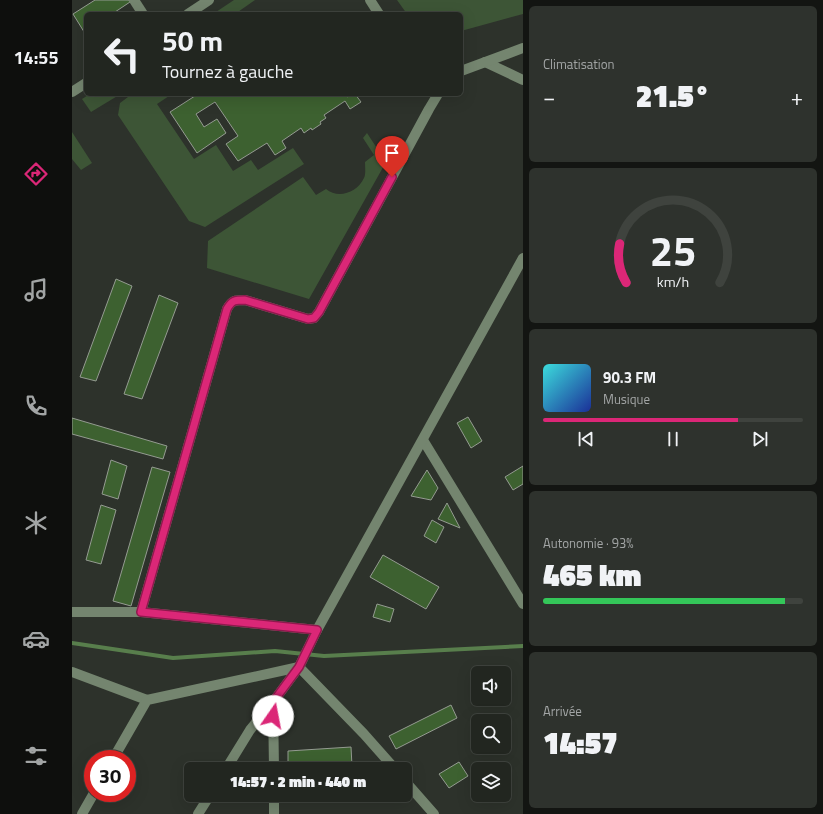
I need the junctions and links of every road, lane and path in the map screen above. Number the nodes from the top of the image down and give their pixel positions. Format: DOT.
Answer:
graph roads {
  1 [pos="134,0"];
  2 [pos="209,0"];
  3 [pos="370,0"];
  4 [pos="142,12"];
  5 [pos="191,12"];
  6 [pos="378,12"];
  7 [pos="523,48"];
  8 [pos="485,62"];
  9 [pos="463,69"];
  10 [pos="523,80"];
  11 [pos="84,84"];
  12 [pos="72,92"];
  13 [pos="429,96"];
  14 [pos="437,96"];
  15 [pos="431,106"];
  16 [pos="523,258"];
  17 [pos="423,440"];
  18 [pos="523,604"];
  19 [pos="72,612"];
  20 [pos="141,612"];
  21 [pos="317,630"];
  22 [pos="300,665"];
  23 [pos="72,672"];
  24 [pos="147,700"];
  25 [pos="273,702"];
  26 [pos="118,750"];
  27 [pos="230,762"];
  28 [pos="274,762"];
  29 [pos="389,762"];
  30 [pos="412,789"];
  31 [pos="89,802"];
  32 [pos="206,802"];
  33 [pos="274,802"];
  34 [pos="82,814"];
  35 [pos="198,814"];
  36 [pos="274,814"];
  37 [pos="434,814"];
  1 -- 4 [label="street"];
  2 -- 5 [label="street"];
  3 -- 6 [label="street"];
  7 -- 8 [label="street"];
  8 -- 9 [label="street"];
  8 -- 10 [label="street"];
  11 -- 12 [label="street"];
  13 -- 15 [label="street"];
  14 -- 15 [label="street"];
  15 -- 20 [label="street"];
  16 -- 17 [label="street"];
  17 -- 18 [label="street"];
  17 -- 21 [label="street"];
  19 -- 20 [label="street"];
  20 -- 21 [label="street"];
  21 -- 22 [label="street"];
  22 -- 24 [label="street"];
  22 -- 25 [label="street"];
  22 -- 29 [label="street"];
  23 -- 24 [label="street"];
  24 -- 26 [label="street"];
  25 -- 27 [label="street"];
  25 -- 28 [label="street"];
  30 -- 37 [label="street"];
  31 -- 34 [label="street"];
  32 -- 35 [label="street"];
  33 -- 36 [label="street"];
}
